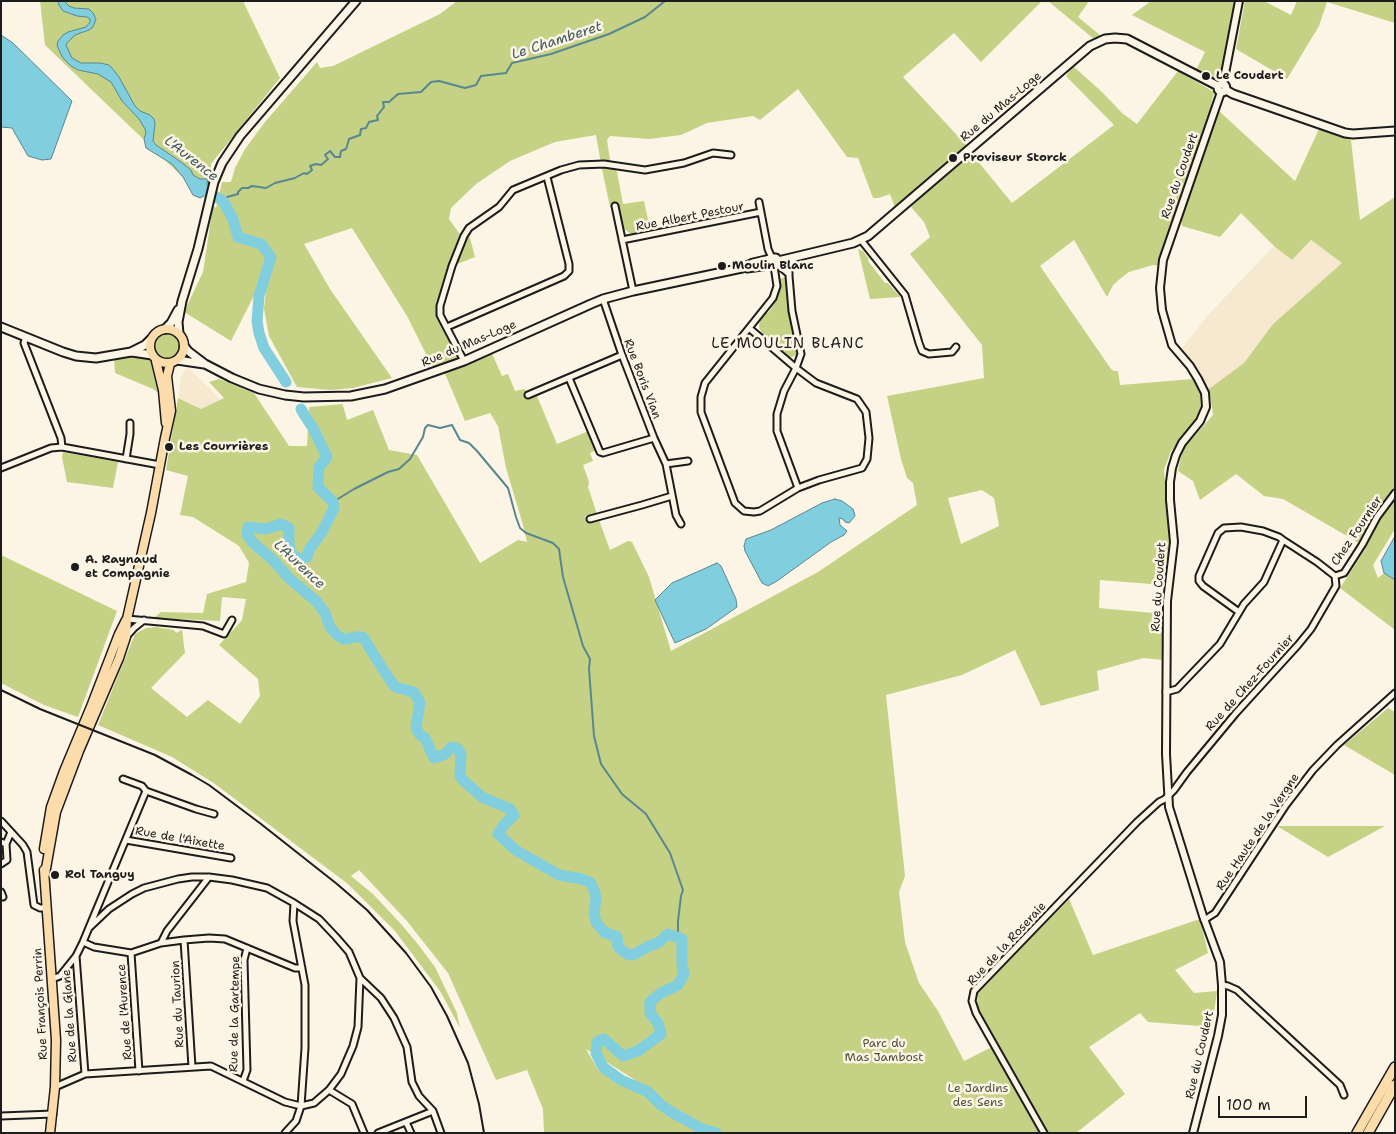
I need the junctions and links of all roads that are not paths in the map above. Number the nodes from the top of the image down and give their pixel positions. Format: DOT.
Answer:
graph roads {
  1 [pos="356,1"];
  2 [pos="1239,1"];
  3 [pos="1222,88"];
  4 [pos="1395,131"];
  5 [pos="730,155"];
  6 [pos="547,177"];
  7 [pos="759,202"];
  8 [pos="615,206"];
  9 [pos="761,212"];
  10 [pos="622,240"];
  11 [pos="861,240"];
  12 [pos="794,256"];
  13 [pos="774,262"];
  14 [pos="789,274"];
  15 [pos="633,291"];
  16 [pos="603,300"];
  17 [pos="182,301"];
  18 [pos="1,327"];
  19 [pos="447,327"];
  20 [pos="750,328"];
  21 [pos="165,329"];
  22 [pos="179,334"];
  23 [pos="26,337"];
  24 [pos="151,339"];
  25 [pos="184,346"];
  26 [pos="956,347"];
  27 [pos="131,352"];
  28 [pos="622,355"];
  29 [pos="154,358"];
  30 [pos="464,361"];
  31 [pos="174,362"];
  32 [pos="205,364"];
  33 [pos="796,368"];
  34 [pos="569,378"];
  35 [pos="528,395"];
  36 [pos="130,423"];
  37 [pos="166,430"];
  38 [pos="654,438"];
  39 [pos="62,447"];
  40 [pos="126,459"];
  41 [pos="688,461"];
  42 [pos="666,464"];
  43 [pos="160,466"];
  44 [pos="1,468"];
  45 [pos="798,488"];
  46 [pos="1395,493"];
  47 [pos="672,496"];
  48 [pos="590,518"];
  49 [pos="681,524"];
  50 [pos="1283,540"];
  51 [pos="1335,576"];
  52 [pos="1239,612"];
  53 [pos="127,619"];
  54 [pos="144,620"];
  55 [pos="232,620"];
  56 [pos="126,637"];
  57 [pos="1166,692"];
  58 [pos="1395,693"];
  59 [pos="86,725"];
  60 [pos="123,779"];
  61 [pos="146,791"];
  62 [pos="1167,797"];
  63 [pos="214,814"];
  64 [pos="1,821"];
  65 [pos="11,832"];
  66 [pos="126,840"];
  67 [pos="4,843"];
  68 [pos="231,858"];
  69 [pos="1,864"];
  70 [pos="209,877"];
  71 [pos="294,903"];
  72 [pos="47,908"];
  73 [pos="1204,920"];
  74 [pos="90,927"];
  75 [pos="184,940"];
  76 [pos="83,942"];
  77 [pos="161,943"];
  78 [pos="247,948"];
  79 [pos="131,953"];
  80 [pos="76,956"];
  81 [pos="302,968"];
  82 [pos="360,978"];
  83 [pos="52,979"];
  84 [pos="1222,985"];
  85 [pos="1395,1066"];
  86 [pos="192,1067"];
  87 [pos="139,1071"];
  88 [pos="84,1074"];
  89 [pos="243,1082"];
  90 [pos="1395,1085"];
  91 [pos="55,1087"];
  92 [pos="329,1090"];
  93 [pos="1344,1095"];
  94 [pos="301,1106"];
  95 [pos="433,1111"];
  96 [pos="53,1114"];
  97 [pos="1,1116"];
  98 [pos="406,1122"];
  99 [pos="50,1133"];
  100 [pos="285,1133"];
  101 [pos="364,1133"];
  102 [pos="378,1133"];
  103 [pos="411,1133"];
  104 [pos="441,1133"];
  105 [pos="1044,1133"];
  106 [pos="1193,1133"];
  107 [pos="1357,1133"];
  108 [pos="1368,1133"];
  1 -- 17 [label="main road"];
  2 -- 3 [label="street, Rue du Coudert"];
  3 -- 4 [label="main road, Rue du Mas-Loge"];
  3 -- 11 [label="main road, Rue du Mas-Loge"];
  3 -- 57 [label="street, Rue du Coudert"];
  5 -- 6 [label="street"];
  6 -- 19 [label="street"];
  6 -- 19 [label="street"];
  7 -- 9 [label="street, Rue Albert Pestour"];
  8 -- 10 [label="street"];
  9 -- 10 [label="street, Rue Albert Pestour"];
  9 -- 13 [label="street, Rue Albert Pestour"];
  10 -- 15 [label="street"];
  11 -- 12 [label="main road, Rue du Mas-Loge"];
  11 -- 26 [label="street"];
  12 -- 13 [label="main road, Rue du Mas-Loge"];
  12 -- 14 [label="street"];
  13 -- 14 [label="street"];
  13 -- 15 [label="main road, Rue du Mas-Loge"];
  13 -- 20 [label="street, Rue Albert Pestour"];
  14 -- 33 [label="street"];
  15 -- 16 [label="main road, Rue du Mas-Loge"];
  16 -- 28 [label="street, Rue Boris Vian"];
  16 -- 30 [label="main road, Rue du Mas-Loge"];
  17 -- 21 [label="main road"];
  17 -- 22 [label="main road"];
  18 -- 23 [label="main road"];
  19 -- 30 [label="street"];
  20 -- 33 [label="street"];
  20 -- 45 [label="street, Rue Albert Pestour"];
  21 -- 22 [label="main road"];
  21 -- 24 [label="main road"];
  22 -- 25 [label="main road"];
  23 -- 27 [label="main road"];
  23 -- 39 [label="street"];
  24 -- 27 [label="main road"];
  24 -- 29 [label="main road"];
  25 -- 31 [label="main road"];
  25 -- 32 [label="main road, Rue du Mas-Loge"];
  27 -- 29 [label="main road"];
  28 -- 34 [label="street"];
  28 -- 38 [label="street, Rue Boris Vian"];
  29 -- 31 [label="main road"];
  29 -- 37 [label="main road"];
  30 -- 32 [label="main road, Rue du Mas-Loge"];
  31 -- 32 [label="main road, Rue du Mas-Loge"];
  31 -- 37 [label="main road"];
  33 -- 45 [label="street"];
  33 -- 45 [label="street"];
  34 -- 35 [label="street"];
  34 -- 38 [label="street"];
  36 -- 40 [label="street"];
  37 -- 43 [label="main road"];
  38 -- 42 [label="street, Rue Boris Vian"];
  39 -- 40 [label="street"];
  39 -- 44 [label="street"];
  40 -- 43 [label="street"];
  41 -- 42 [label="street"];
  42 -- 47 [label="street, Rue Boris Vian"];
  43 -- 53 [label="main road"];
  46 -- 51 [label="street, Chez Fournier"];
  47 -- 48 [label="street"];
  47 -- 49 [label="street, Rue Boris Vian"];
  50 -- 51 [label="street"];
  50 -- 52 [label="street"];
  50 -- 52 [label="street"];
  51 -- 62 [label="street, Rue de Chez-Fournier"];
  52 -- 57 [label="street"];
  53 -- 54 [label="street"];
  53 -- 56 [label="main road"];
  53 -- 59 [label="main road"];
  54 -- 55 [label="street"];
  54 -- 56 [label="street"];
  56 -- 59 [label="main road"];
  57 -- 62 [label="street, Rue du Coudert"];
  58 -- 73 [label="street, Rue Haute de la Vergne"];
  59 -- 72 [label="main road, Rue François Perrin"];
  60 -- 61 [label="street"];
  61 -- 63 [label="street"];
  61 -- 66 [label="street"];
  62 -- 73 [label="street, Rue du Coudert"];
  62 -- 105 [label="street, Rue de la Roseraie"];
  64 -- 65 [label="street"];
  65 -- 67 [label="street"];
  65 -- 72 [label="street"];
  66 -- 68 [label="street, Rue de l'Aixette"];
  66 -- 74 [label="street"];
  67 -- 69 [label="street"];
  70 -- 71 [label="street"];
  70 -- 74 [label="street"];
  70 -- 77 [label="street"];
  71 -- 81 [label="street"];
  71 -- 82 [label="street"];
  72 -- 83 [label="main road, Rue François Perrin"];
  73 -- 84 [label="street, Rue du Coudert"];
  74 -- 76 [label="street"];
  75 -- 77 [label="street"];
  75 -- 78 [label="street"];
  75 -- 86 [label="street, Rue du Taurion"];
  76 -- 79 [label="street"];
  76 -- 80 [label="street"];
  77 -- 79 [label="street"];
  78 -- 81 [label="street"];
  78 -- 89 [label="street, Rue de la Gartempe"];
  79 -- 87 [label="street, Rue de l'Aurence"];
  80 -- 83 [label="street"];
  80 -- 88 [label="street, Rue de la Glane"];
  81 -- 94 [label="street"];
  82 -- 92 [label="street"];
  82 -- 95 [label="street"];
  83 -- 91 [label="main road, Rue François Perrin"];
  84 -- 93 [label="street"];
  84 -- 106 [label="street, Rue du Coudert"];
  85 -- 107 [label="highway"];
  86 -- 87 [label="street"];
  86 -- 89 [label="street"];
  87 -- 88 [label="street"];
  88 -- 91 [label="street"];
  89 -- 94 [label="street"];
  90 -- 108 [label="highway"];
  91 -- 96 [label="main road, Rue François Perrin"];
  92 -- 94 [label="street"];
  92 -- 101 [label="street"];
  94 -- 100 [label="street"];
  95 -- 98 [label="street"];
  95 -- 104 [label="street"];
  96 -- 97 [label="street"];
  96 -- 99 [label="main road, Rue François Perrin"];
  98 -- 102 [label="street"];
  98 -- 103 [label="street"];
}
